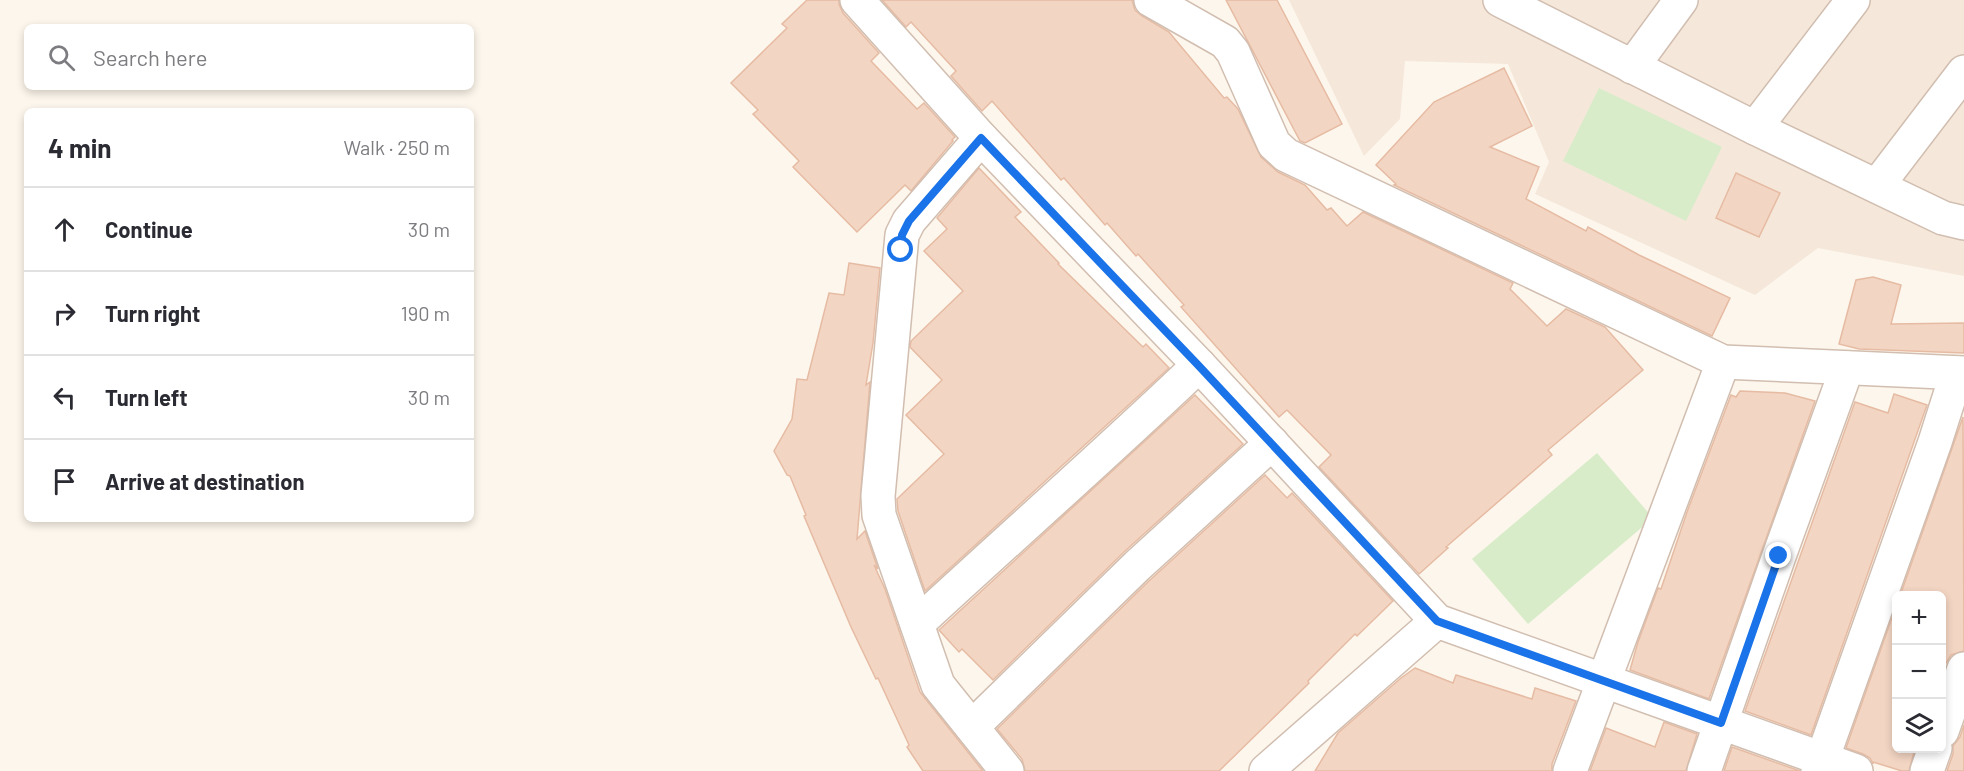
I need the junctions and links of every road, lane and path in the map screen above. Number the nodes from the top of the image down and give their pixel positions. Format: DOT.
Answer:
graph roads {
  1 [pos="857,0"];
  2 [pos="1151,0"];
  3 [pos="1681,0"];
  4 [pos="1853,0"];
  5 [pos="1509,2"];
  6 [pos="1632,67"];
  7 [pos="1964,72"];
  8 [pos="1755,128"];
  9 [pos="981,138"];
  10 [pos="1877,186"];
  11 [pos="1964,223"];
  12 [pos="1723,362"];
  13 [pos="1198,365"];
  14 [pos="1848,368"];
  15 [pos="1961,373"];
  16 [pos="1272,443"];
  17 [pos="1437,621"];
  18 [pos="916,624"];
  19 [pos="1964,669"];
  20 [pos="1604,680"];
  21 [pos="1946,718"];
  22 [pos="1721,723"];
  23 [pos="972,727"];
  24 [pos="1933,753"];
  25 [pos="1821,765"];
  26 [pos="1007,771"];
  27 [pos="1266,771"];
  28 [pos="1570,771"];
  29 [pos="1704,771"];
  30 [pos="1856,771"];
  31 [pos="1927,771"];
  1 -- 9 [label="street"];
  2 -- 12 [label="street"];
  3 -- 6 [label="street"];
  4 -- 8 [label="street"];
  5 -- 6 [label="street"];
  6 -- 8 [label="street"];
  7 -- 10 [label="street"];
  8 -- 10 [label="street"];
  9 -- 13 [label="street"];
  9 -- 18 [label="street"];
  10 -- 11 [label="street"];
  12 -- 14 [label="street"];
  12 -- 20 [label="street"];
  13 -- 16 [label="street"];
  13 -- 18 [label="street"];
  14 -- 15 [label="street"];
  14 -- 22 [label="street"];
  15 -- 25 [label="street"];
  16 -- 17 [label="street"];
  16 -- 23 [label="street"];
  17 -- 20 [label="street"];
  17 -- 27 [label="street"];
  18 -- 23 [label="street"];
  19 -- 21 [label="street"];
  20 -- 22 [label="street"];
  20 -- 28 [label="street"];
  22 -- 25 [label="street"];
  22 -- 29 [label="street"];
  23 -- 26 [label="street"];
  24 -- 31 [label="street"];
  25 -- 30 [label="street"];
}
